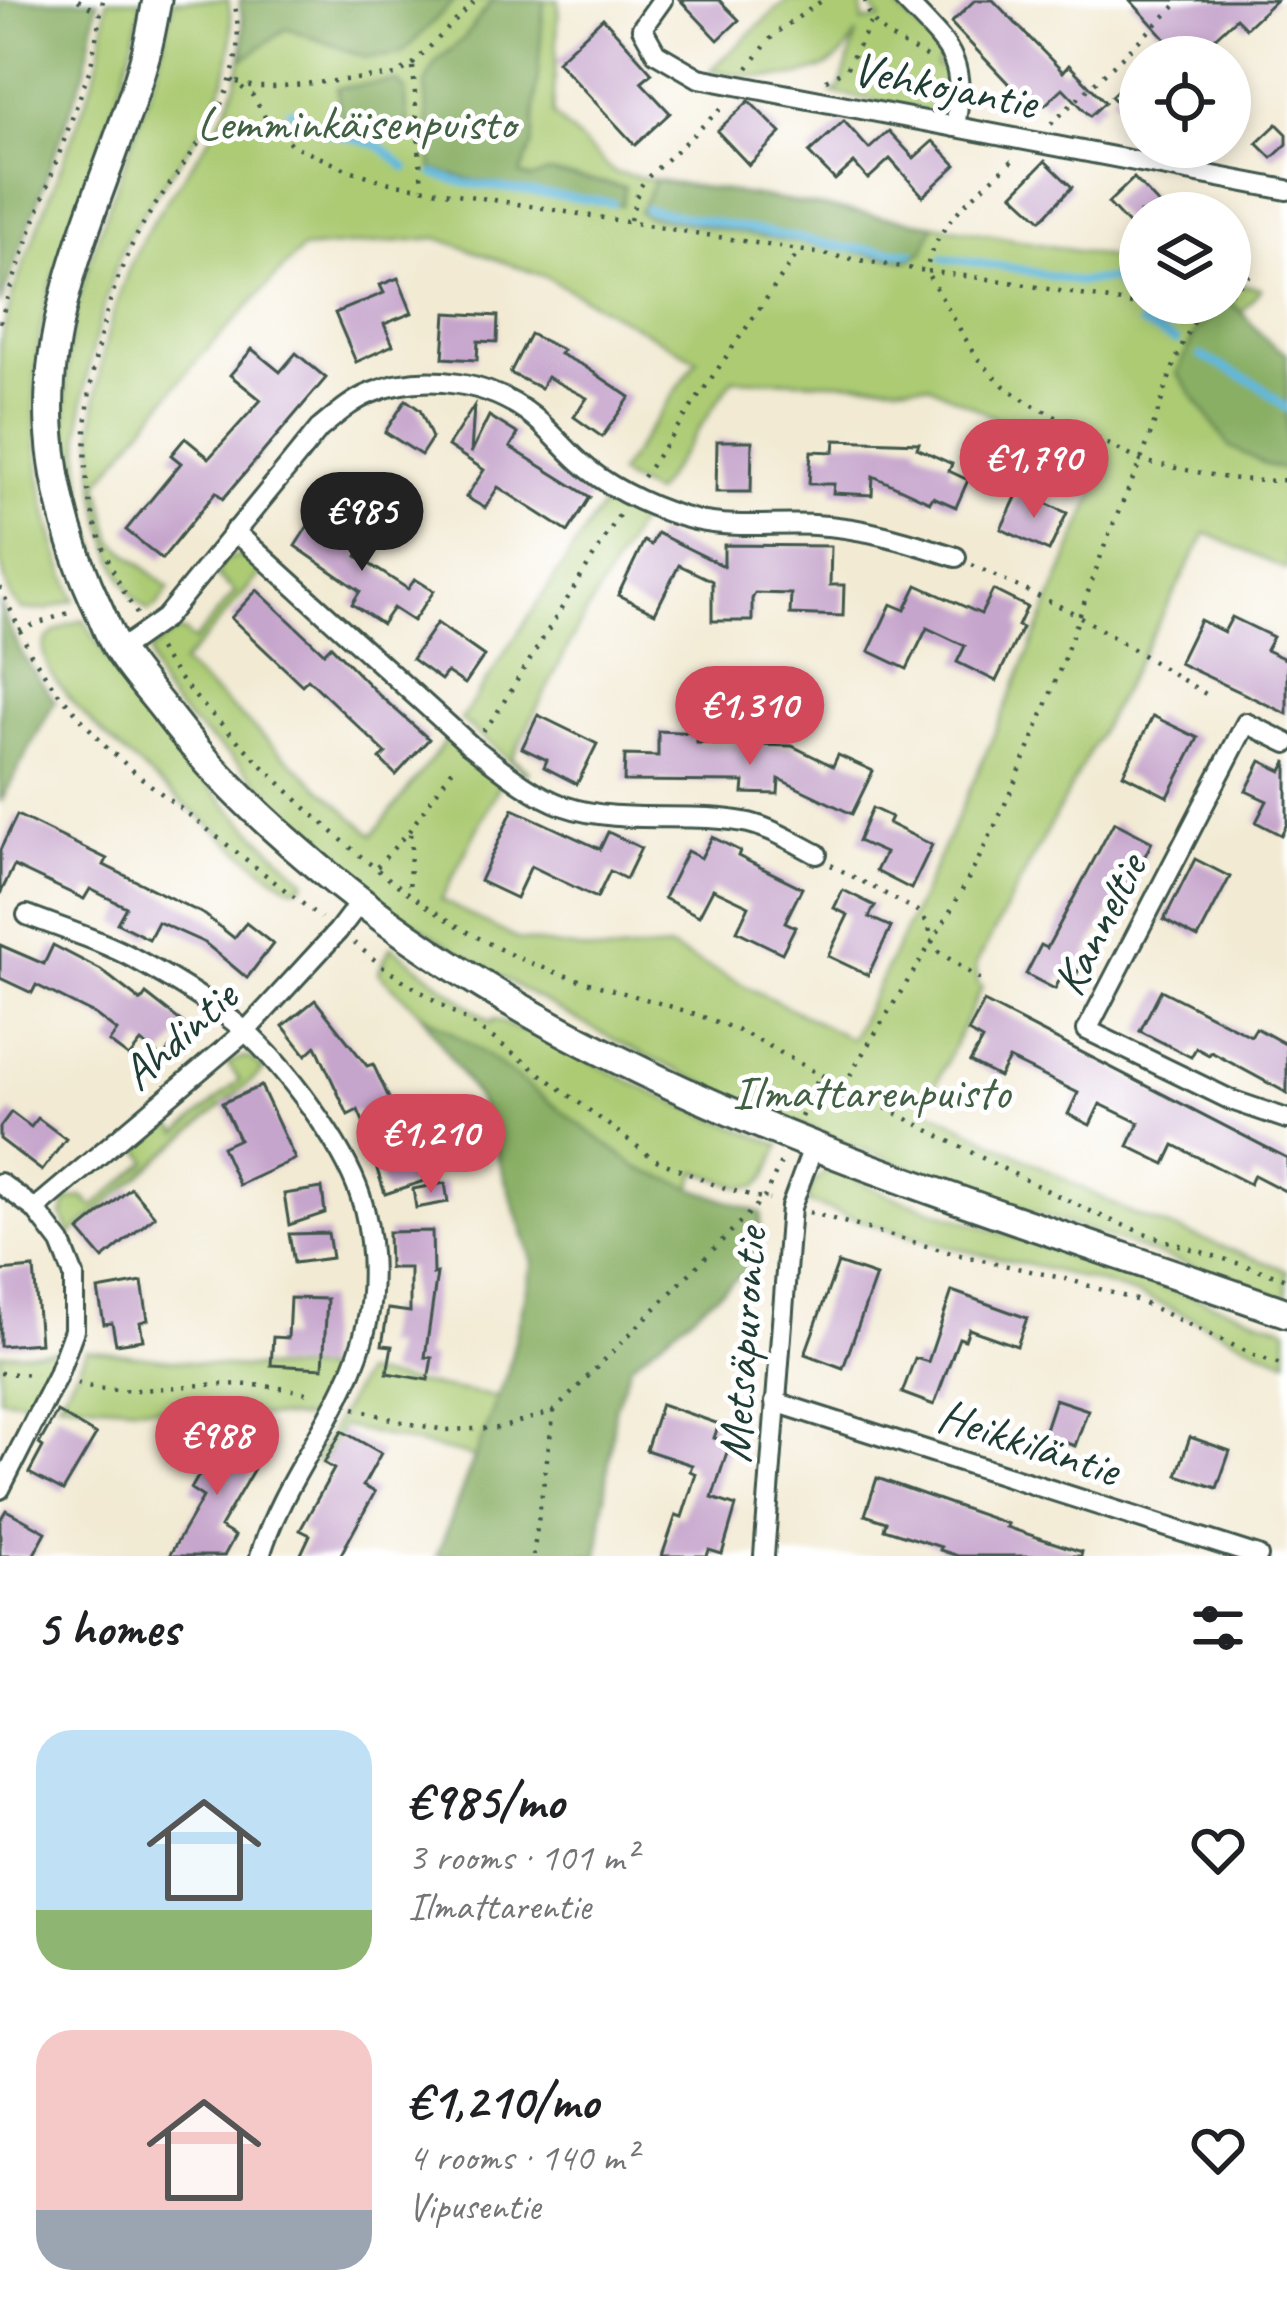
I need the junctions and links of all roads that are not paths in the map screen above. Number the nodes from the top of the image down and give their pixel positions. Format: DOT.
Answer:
graph roads {
  1 [pos="157,0"];
  2 [pos="662,0"];
  3 [pos="904,0"];
  4 [pos="955,127"];
  5 [pos="1287,190"];
  6 [pos="234,531"];
  7 [pos="956,557"];
  8 [pos="118,650"];
  9 [pos="1287,743"];
  10 [pos="817,854"];
  11 [pos="360,902"];
  12 [pos="27,915"];
  13 [pos="245,1032"];
  14 [pos="1287,1119"];
  15 [pos="814,1145"];
  16 [pos="0,1183"];
  17 [pos="35,1209"];
  18 [pos="1287,1313"];
  19 [pos="775,1402"];
  20 [pos="0,1489"];
  21 [pos="260,1556"];
  22 [pos="764,1556"];
  23 [pos="1258,1556"];
  1 -- 8 [label="street"];
  2 -- 4 [label="street, Vehkojantie"];
  3 -- 4 [label="street"];
  4 -- 5 [label="street, Vehkojantie"];
  6 -- 7 [label="street"];
  6 -- 8 [label="street"];
  6 -- 10 [label="street"];
  8 -- 11 [label="street"];
  9 -- 14 [label="street, Kanneltie"];
  11 -- 13 [label="street, Ahdintie"];
  11 -- 15 [label="street"];
  12 -- 13 [label="street"];
  13 -- 17 [label="street, Ahdintie"];
  13 -- 21 [label="street"];
  15 -- 18 [label="street"];
  15 -- 19 [label="street, Metsäpurontie"];
  16 -- 17 [label="street"];
  17 -- 20 [label="street"];
  19 -- 22 [label="street, Metsäpurontie"];
  19 -- 23 [label="street, Heikkiläntie"];
}
